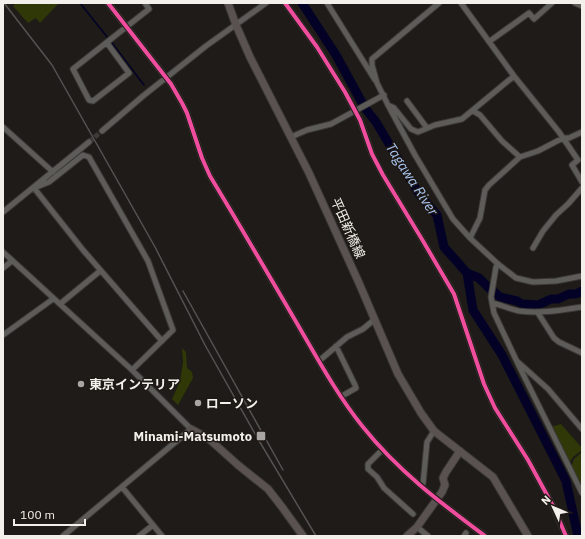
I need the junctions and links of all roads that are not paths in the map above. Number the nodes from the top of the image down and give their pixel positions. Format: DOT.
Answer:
graph roads {
  1 [pos="108,3"];
  2 [pos="145,3"];
  3 [pos="228,3"];
  4 [pos="266,3"];
  5 [pos="285,3"];
  6 [pos="327,3"];
  7 [pos="439,3"];
  8 [pos="461,3"];
  9 [pos="552,3"];
  10 [pos="575,3"];
  11 [pos="582,6"];
  12 [pos="236,25"];
  13 [pos="126,27"];
  14 [pos="490,41"];
  15 [pos="107,43"];
  16 [pos="514,76"];
  17 [pos="166,78"];
  18 [pos="377,83"];
  19 [pos="382,96"];
  20 [pos="407,101"];
  21 [pos="388,105"];
  22 [pos="355,111"];
  23 [pos="473,111"];
  24 [pos="3,127"];
  25 [pos="427,128"];
  26 [pos="102,131"];
  27 [pos="582,132"];
  28 [pos="292,137"];
  29 [pos="563,138"];
  30 [pos="89,142"];
  31 [pos="520,157"];
  32 [pos="53,172"];
  33 [pos="582,182"];
  34 [pos="34,188"];
  35 [pos="582,188"];
  36 [pos="3,212"];
  37 [pos="470,238"];
  38 [pos="533,248"];
  39 [pos="3,252"];
  40 [pos="12,261"];
  41 [pos="498,265"];
  42 [pos="3,268"];
  43 [pos="100,271"];
  44 [pos="582,276"];
  45 [pos="53,299"];
  46 [pos="492,300"];
  47 [pos="60,304"];
  48 [pos="582,307"];
  49 [pos="538,313"];
  50 [pos="375,319"];
  51 [pos="3,335"];
  52 [pos="162,341"];
  53 [pos="336,346"];
  54 [pos="582,354"];
  55 [pos="516,360"];
  56 [pos="319,361"];
  57 [pos="132,370"];
  58 [pos="342,396"];
  59 [pos="191,429"];
  60 [pos="582,429"];
  61 [pos="434,431"];
  62 [pos="382,450"];
  63 [pos="460,451"];
  64 [pos="423,484"];
  65 [pos="122,487"];
  66 [pos="582,493"];
  67 [pos="436,499"];
  68 [pos="413,514"];
  69 [pos="153,525"];
  70 [pos="417,527"];
  71 [pos="63,536"];
  72 [pos="139,536"];
  73 [pos="162,536"];
  74 [pos="303,536"];
  75 [pos="407,536"];
  76 [pos="428,536"];
  77 [pos="485,536"];
  78 [pos="528,536"];
  79 [pos="566,536"];
  1 -- 13 [label="street"];
  2 -- 13 [label="street"];
  3 -- 12 [label="main road, 平田新橋線"];
  4 -- 12 [label="street"];
  5 -- 22 [label="street"];
  6 -- 18 [label="street"];
  7 -- 18 [label="street"];
  8 -- 14 [label="street"];
  9 -- 14 [label="street"];
  10 -- 11 [label="street"];
  12 -- 17 [label="street"];
  12 -- 28 [label="main road, 平田新橋線"];
  13 -- 15 [label="street"];
  13 -- 17 [label="street"];
  14 -- 16 [label="street"];
  15 -- 15 [label="street"];
  16 -- 23 [label="street"];
  16 -- 29 [label="street"];
  17 -- 26 [label="street"];
  17 -- 56 [label="street"];
  18 -- 19 [label="street"];
  19 -- 21 [label="street"];
  19 -- 22 [label="street"];
  20 -- 25 [label="street"];
  21 -- 25 [label="street"];
  21 -- 37 [label="street"];
  22 -- 28 [label="street"];
  22 -- 79 [label="street"];
  23 -- 25 [label="street"];
  23 -- 31 [label="street"];
  24 -- 32 [label="street"];
  27 -- 29 [label="street"];
  28 -- 50 [label="main road, 平田新橋線"];
  29 -- 31 [label="street"];
  29 -- 33 [label="street"];
  30 -- 32 [label="street"];
  31 -- 37 [label="street"];
  32 -- 34 [label="street"];
  34 -- 36 [label="street"];
  34 -- 43 [label="street"];
  34 -- 52 [label="street"];
  35 -- 38 [label="street"];
  37 -- 41 [label="street"];
  39 -- 40 [label="street"];
  40 -- 42 [label="street"];
  40 -- 45 [label="street"];
  41 -- 44 [label="street"];
  41 -- 46 [label="street"];
  43 -- 47 [label="street"];
  43 -- 52 [label="street"];
  45 -- 47 [label="street"];
  45 -- 51 [label="street"];
  46 -- 49 [label="street"];
  46 -- 55 [label="street"];
  47 -- 57 [label="street"];
  48 -- 49 [label="street"];
  49 -- 54 [label="street"];
  50 -- 53 [label="street"];
  50 -- 61 [label="main road, 平田新橋線"];
  52 -- 57 [label="street"];
  53 -- 56 [label="street"];
  53 -- 58 [label="street"];
  55 -- 60 [label="street"];
  55 -- 66 [label="street"];
  56 -- 58 [label="street"];
  57 -- 59 [label="street"];
  58 -- 62 [label="street"];
  59 -- 65 [label="street"];
  59 -- 74 [label="main road"];
  61 -- 63 [label="main road, 平田新橋線"];
  61 -- 64 [label="street"];
  62 -- 67 [label="street"];
  62 -- 68 [label="street"];
  63 -- 67 [label="main road"];
  63 -- 78 [label="main road, 平田新橋線"];
  65 -- 69 [label="street"];
  65 -- 71 [label="street"];
  67 -- 70 [label="main road"];
  67 -- 77 [label="street"];
  69 -- 72 [label="street"];
  69 -- 73 [label="street"];
  70 -- 75 [label="main road"];
  70 -- 76 [label="street"];
}
